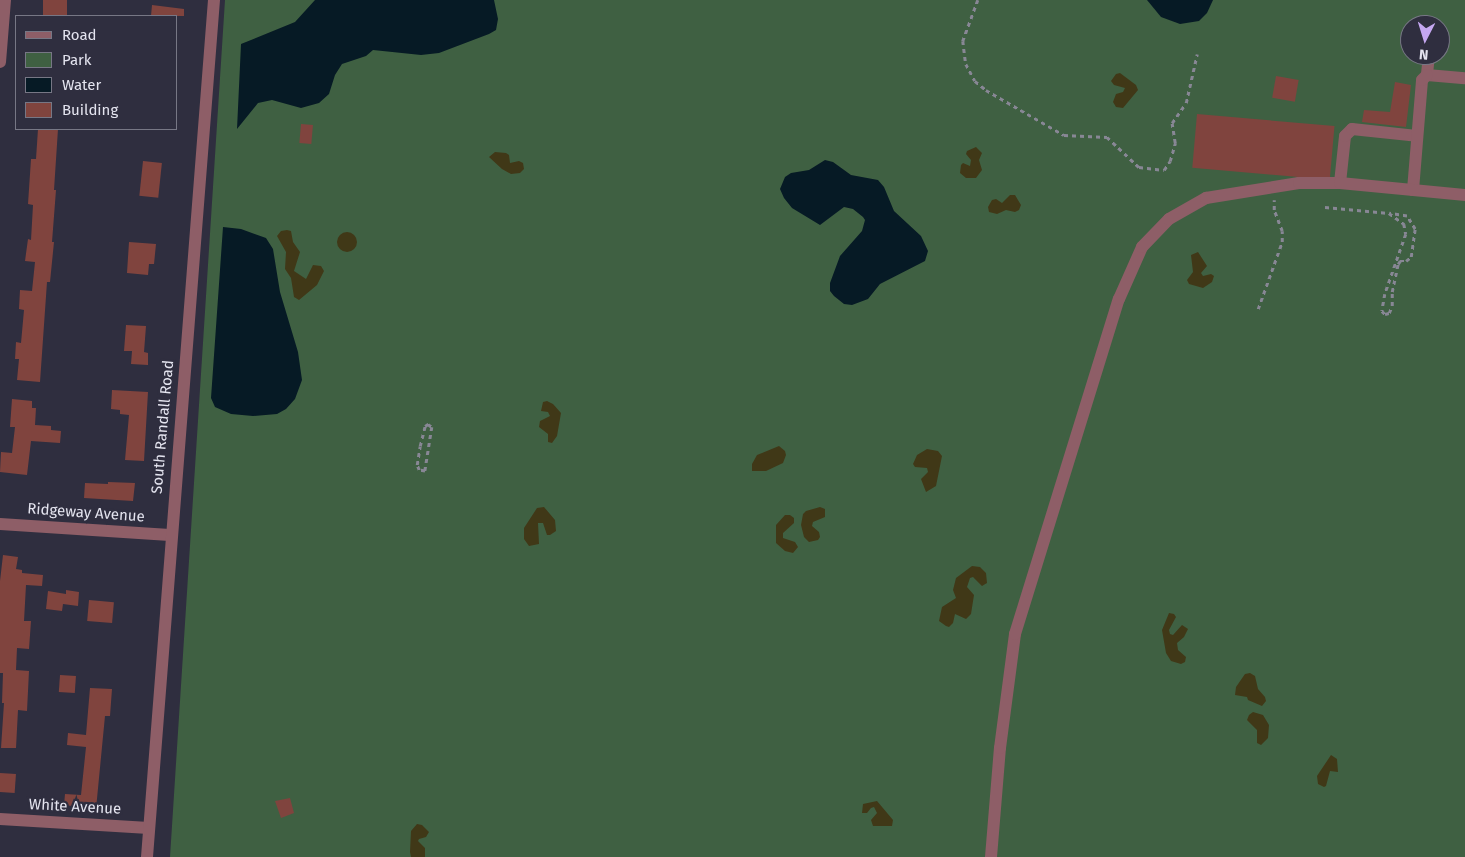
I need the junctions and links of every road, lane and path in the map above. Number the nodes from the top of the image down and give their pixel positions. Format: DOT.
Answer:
graph roads {
  1 [pos="5,0"];
  2 [pos="214,0"];
  3 [pos="978,0"];
  4 [pos="1197,54"];
  5 [pos="0,62"];
  6 [pos="1428,65"];
  7 [pos="1427,75"];
  8 [pos="1465,78"];
  9 [pos="1417,136"];
  10 [pos="1340,183"];
  11 [pos="1413,190"];
  12 [pos="1465,195"];
  13 [pos="1274,196"];
  14 [pos="1325,207"];
  15 [pos="1389,214"];
  16 [pos="1258,309"];
  17 [pos="425,471"];
  18 [pos="0,524"];
  19 [pos="170,536"];
  20 [pos="0,819"];
  21 [pos="149,828"];
  22 [pos="147,857"];
  23 [pos="991,857"];
  1 -- 5 [label="street"];
  2 -- 19 [label="street, South Randall Road"];
  3 -- 4 [label="path"];
  6 -- 7 [label="street"];
  7 -- 8 [label="street"];
  7 -- 9 [label="street"];
  9 -- 10 [label="street"];
  9 -- 11 [label="street"];
  10 -- 11 [label="street"];
  10 -- 23 [label="street"];
  11 -- 12 [label="street"];
  13 -- 16 [label="path"];
  14 -- 15 [label="path"];
  15 -- 15 [label="path"];
  17 -- 17 [label="path"];
  18 -- 19 [label="street, Ridgeway Avenue"];
  19 -- 21 [label="street, South Randall Road"];
  20 -- 21 [label="street, White Avenue"];
  21 -- 22 [label="street, South Randall Road"];
}
